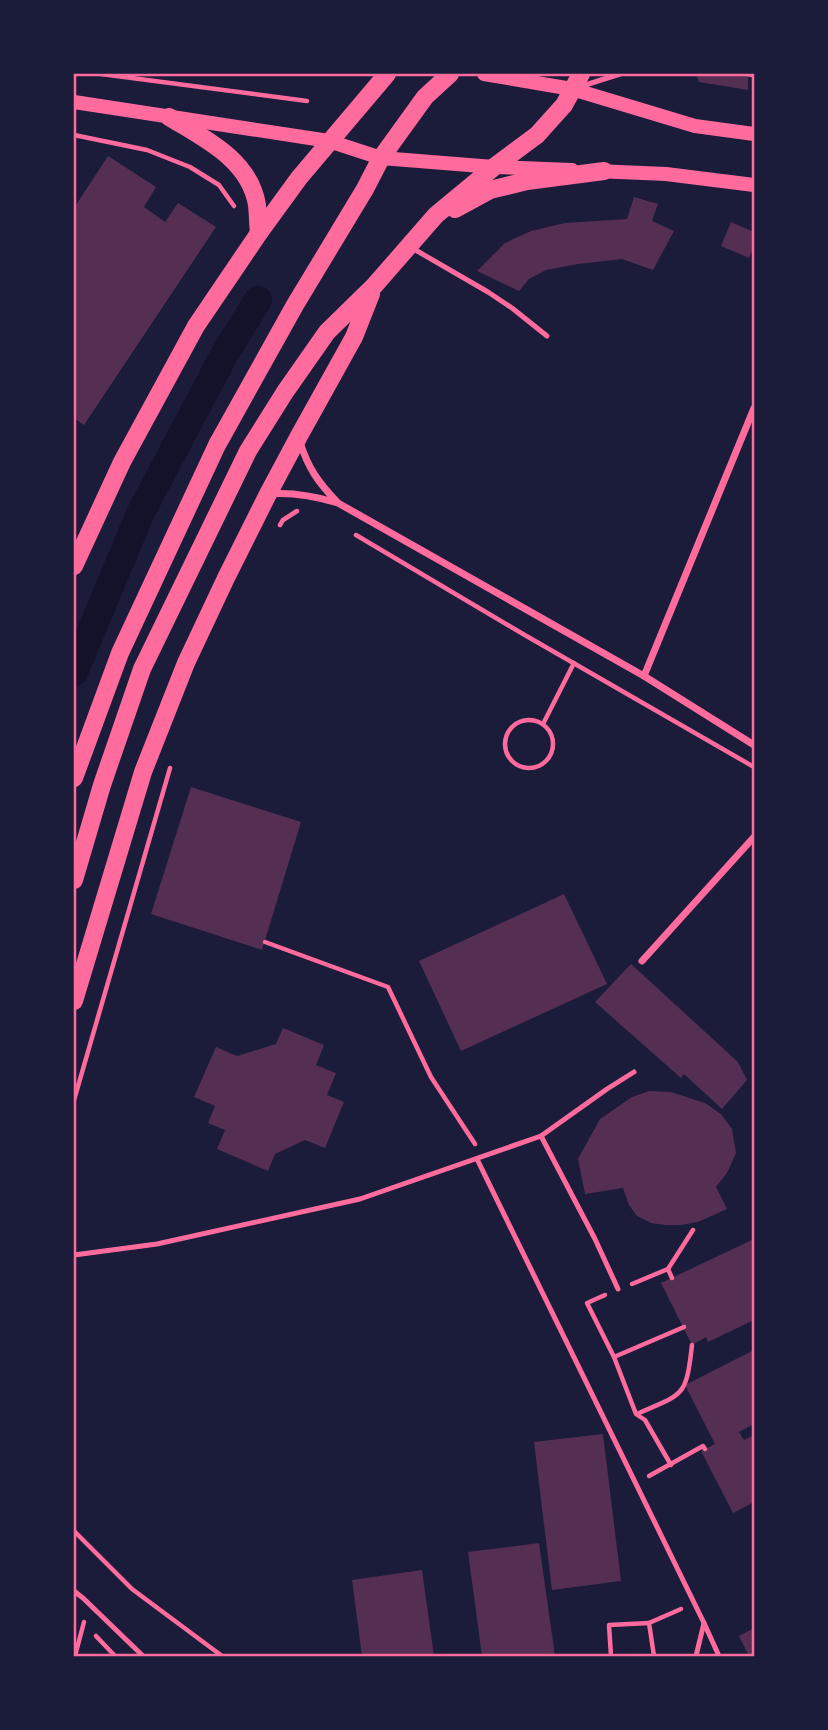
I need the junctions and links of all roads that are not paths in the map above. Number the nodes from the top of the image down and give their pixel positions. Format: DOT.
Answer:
graph roads {
  1 [pos="387,74"];
  2 [pos="450,74"];
  3 [pos="484,74"];
  4 [pos="620,74"];
  5 [pos="748,74"];
  6 [pos="754,75"];
  7 [pos="577,81"];
  8 [pos="74,102"];
  9 [pos="169,117"];
  10 [pos="754,134"];
  11 [pos="329,141"];
  12 [pos="381,158"];
  13 [pos="494,167"];
  14 [pos="604,171"];
  15 [pos="754,185"];
  16 [pos="427,224"];
  17 [pos="259,233"];
  18 [pos="408,246"];
  19 [pos="374,286"];
  20 [pos="547,336"];
  21 [pos="754,408"];
  22 [pos="299,436"];
  23 [pos="268,494"];
  24 [pos="338,503"];
  25 [pos="74,566"];
  26 [pos="644,676"];
  27 [pos="754,745"];
  28 [pos="74,778"];
  29 [pos="754,838"];
  30 [pos="74,880"];
  31 [pos="642,961"];
  32 [pos="74,1001"];
  33 [pos="634,1072"];
  34 [pos="541,1136"];
  35 [pos="480,1158"];
  36 [pos="74,1255"];
  37 [pos="618,1289"];
  38 [pos="74,1591"];
  39 [pos="704,1623"];
  40 [pos="143,1657"];
  41 [pos="696,1657"];
  42 [pos="719,1657"];
  1 -- 11 [label="main road"];
  2 -- 12 [label="main road"];
  3 -- 7 [label="main road"];
  4 -- 7 [label="lane"];
  5 -- 6 [label="lane"];
  7 -- 10 [label="main road"];
  7 -- 13 [label="main road"];
  8 -- 9 [label="main road"];
  9 -- 11 [label="main road"];
  9 -- 17 [label="main road"];
  11 -- 12 [label="main road"];
  11 -- 17 [label="main road"];
  12 -- 13 [label="main road"];
  12 -- 28 [label="main road"];
  13 -- 14 [label="main road"];
  13 -- 16 [label="main road"];
  14 -- 15 [label="main road"];
  14 -- 16 [label="main road"];
  16 -- 18 [label="main road"];
  17 -- 25 [label="main road"];
  18 -- 19 [label="main road"];
  18 -- 20 [label="lane"];
  19 -- 22 [label="main road"];
  19 -- 30 [label="main road"];
  21 -- 26 [label="street"];
  22 -- 23 [label="main road"];
  22 -- 24 [label="street"];
  23 -- 24 [label="street"];
  23 -- 32 [label="main road"];
  24 -- 26 [label="street"];
  26 -- 27 [label="street"];
  29 -- 31 [label="street"];
  33 -- 34 [label="lane"];
  34 -- 35 [label="lane"];
  34 -- 37 [label="lane"];
  35 -- 36 [label="lane"];
  35 -- 39 [label="lane"];
  38 -- 40 [label="lane"];
  39 -- 41 [label="lane"];
  39 -- 42 [label="lane"];
}
